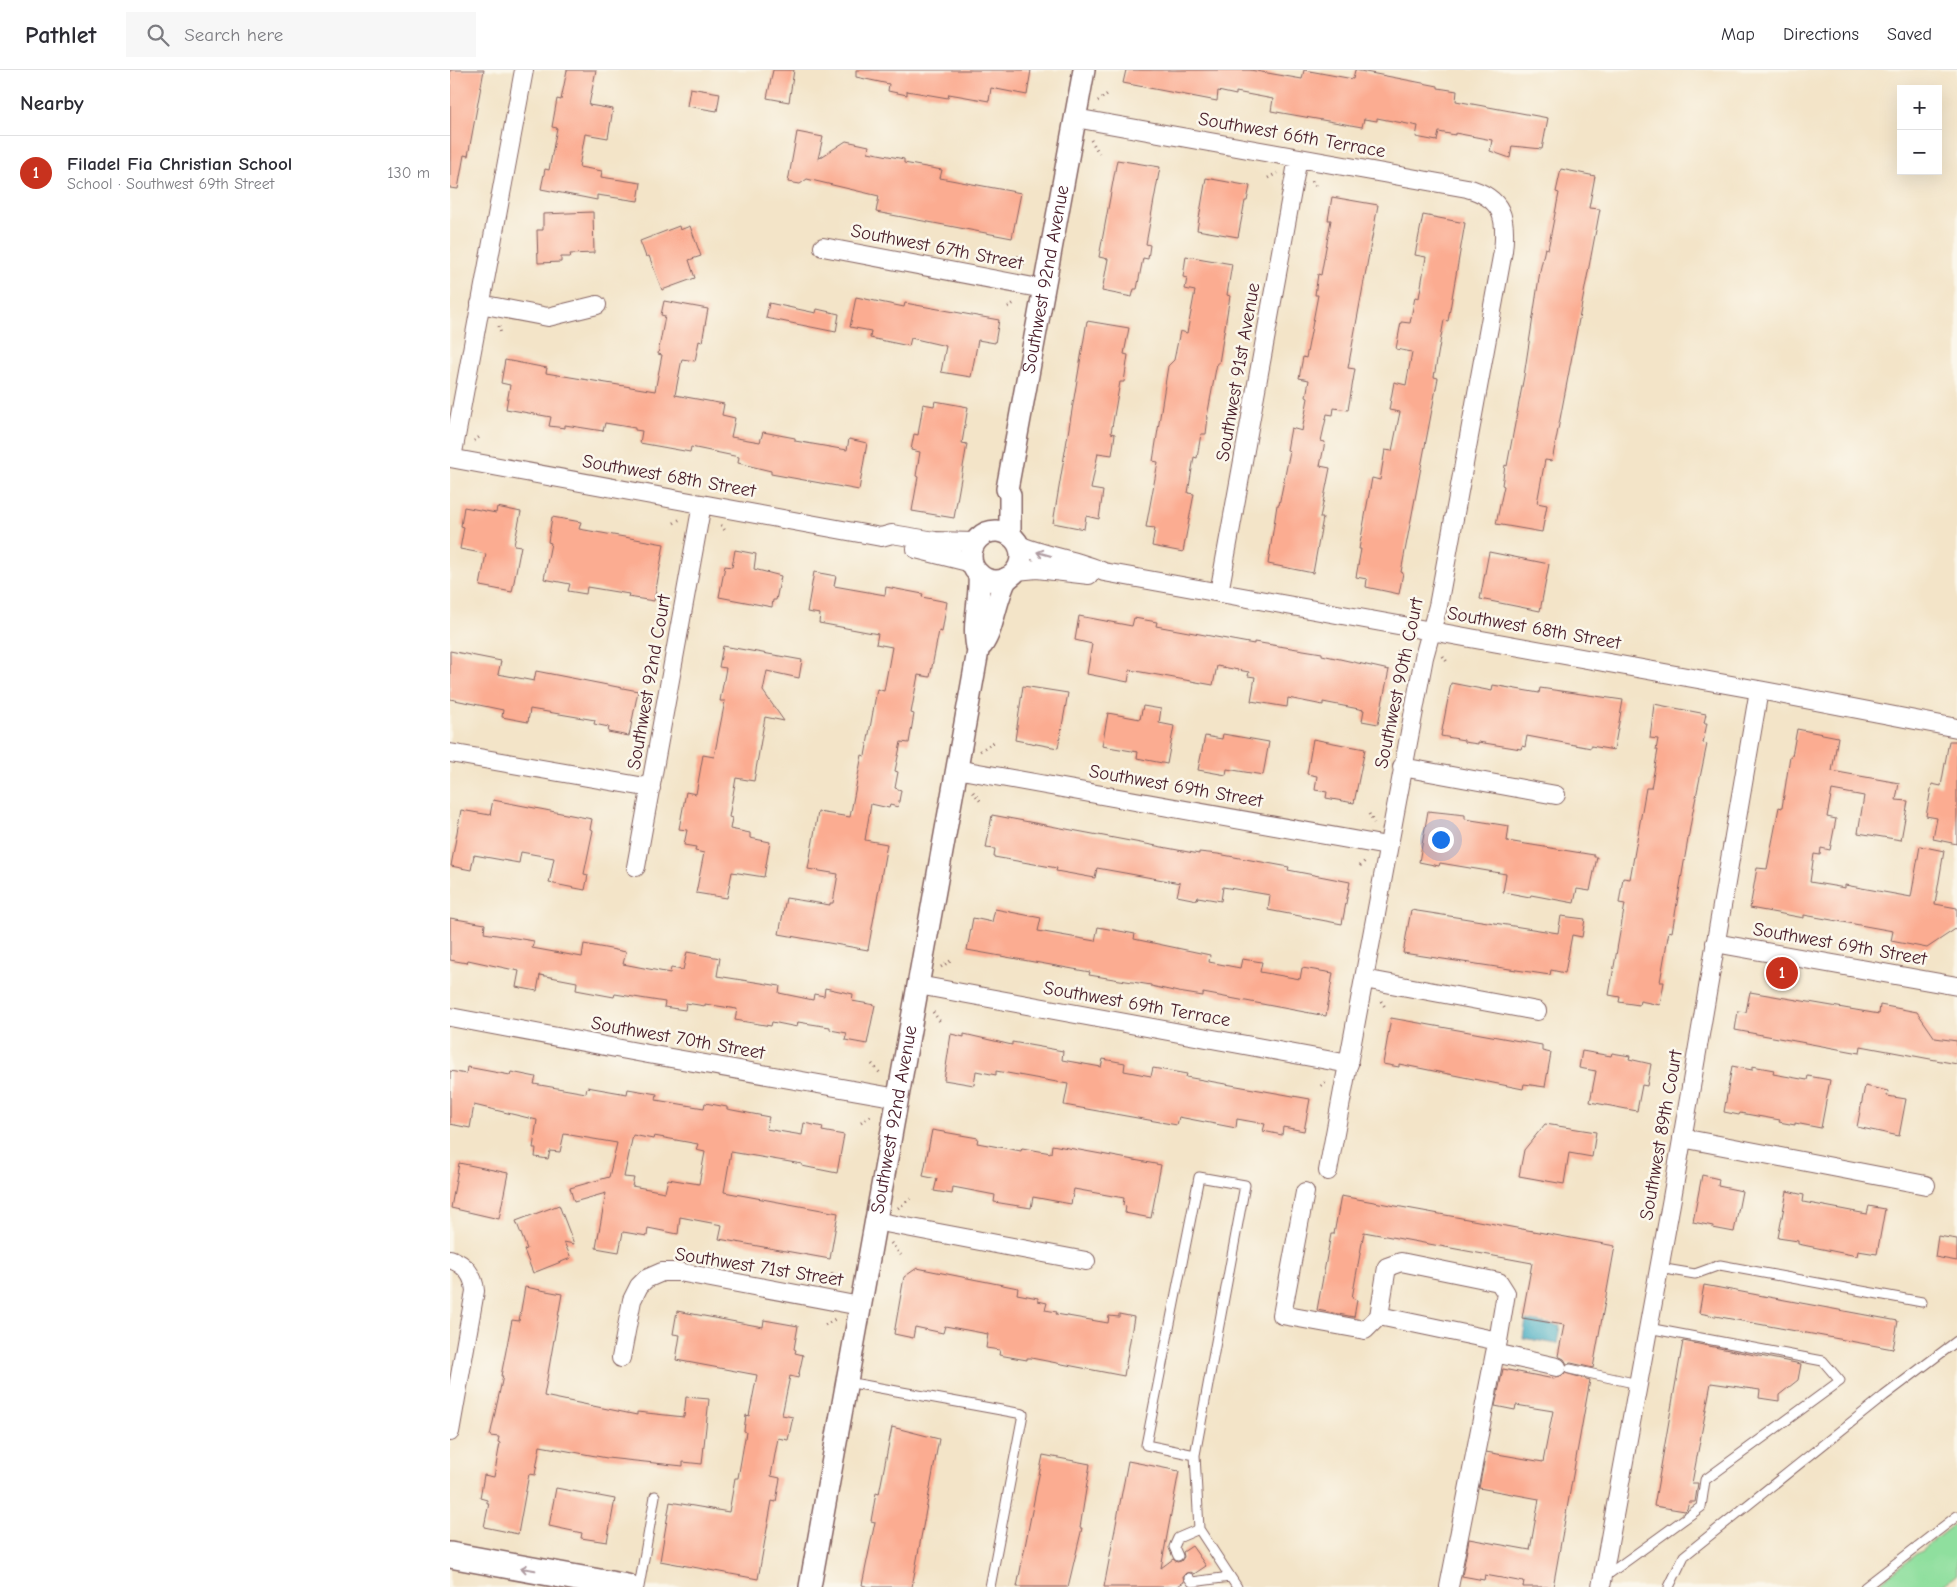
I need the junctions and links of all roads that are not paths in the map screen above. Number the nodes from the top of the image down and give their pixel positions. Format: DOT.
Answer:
graph roads {
  1 [pos="524,70"];
  2 [pos="1084,70"];
  3 [pos="1075,118"];
  4 [pos="1298,158"];
  5 [pos="1497,205"];
  6 [pos="823,247"];
  7 [pos="1044,289"];
  8 [pos="480,304"];
  9 [pos="597,305"];
  10 [pos="451,458"];
  11 [pos="1007,489"];
  12 [pos="702,504"];
  13 [pos="1014,540"];
  14 [pos="978,553"];
  15 [pos="1104,572"];
  16 [pos="1011,574"];
  17 [pos="1219,593"];
  18 [pos="1432,631"];
  19 [pos="978,651"];
  20 [pos="1759,690"];
  21 [pos="1957,728"];
  22 [pos="450,753"];
  23 [pos="1402,767"];
  24 [pos="956,768"];
  25 [pos="651,788"];
  26 [pos="1556,795"];
  27 [pos="1387,846"];
  28 [pos="636,867"];
  29 [pos="1715,943"];
  30 [pos="1364,979"];
  31 [pos="918,986"];
  32 [pos="1957,986"];
  33 [pos="1537,1011"];
  34 [pos="450,1017"];
  35 [pos="1349,1064"];
  36 [pos="898,1098"];
  37 [pos="1682,1138"];
  38 [pos="1328,1171"];
  39 [pos="1926,1184"];
  40 [pos="1304,1192"];
  41 [pos="875,1221"];
  42 [pos="450,1259"];
  43 [pos="1086,1261"];
  44 [pos="1659,1268"];
  45 [pos="1922,1302"];
  46 [pos="860,1306"];
  47 [pos="1379,1316"];
  48 [pos="1648,1328"];
  49 [pos="1957,1341"];
  50 [pos="1496,1347"];
  51 [pos="621,1358"];
  52 [pos="1564,1368"];
  53 [pos="846,1381"];
  54 [pos="1638,1384"];
  55 [pos="450,1432"];
  56 [pos="1195,1455"];
  57 [pos="655,1496"];
  58 [pos="1957,1516"];
  59 [pos="1199,1530"];
  60 [pos="450,1555"];
  61 [pos="1178,1556"];
  62 [pos="1230,1577"];
  63 [pos="1189,1578"];
  64 [pos="1602,1582"];
  65 [pos="627,1587"];
  66 [pos="639,1587"];
  67 [pos="810,1587"];
  68 [pos="990,1587"];
  69 [pos="1237,1587"];
  70 [pos="1450,1587"];
  71 [pos="1669,1587"];
  72 [pos="1865,1587"];
  1 -- 8 [label="street"];
  2 -- 3 [label="street, Southwest 92nd Avenue"];
  3 -- 4 [label="street, Southwest 66th Terrace"];
  3 -- 7 [label="street, Southwest 92nd Avenue"];
  4 -- 5 [label="street, Southwest 66th Terrace"];
  4 -- 17 [label="street, Southwest 91st Avenue"];
  5 -- 18 [label="street, Southwest 90th Court"];
  6 -- 7 [label="street, Southwest 67th Street"];
  7 -- 11 [label="street, Southwest 92nd Avenue"];
  8 -- 9 [label="street"];
  8 -- 10 [label="street"];
  10 -- 12 [label="street, Southwest 68th Street"];
  11 -- 13 [label="street, Southwest 92nd Avenue"];
  11 -- 14 [label="street, Southwest 92nd Avenue"];
  12 -- 14 [label="street, Southwest 68th Street"];
  12 -- 25 [label="street, Southwest 92nd Court"];
  13 -- 14 [label="street"];
  15 -- 13 [label="street, Southwest 68th Street, one-way"];
  13 -- 16 [label="street"];
  14 -- 16 [label="street"];
  14 -- 19 [label="street, Southwest 92nd Avenue"];
  15 -- 16 [label="street, Southwest 68th Street"];
  15 -- 17 [label="street, Southwest 68th Street"];
  16 -- 19 [label="street, Southwest 92nd Avenue"];
  17 -- 18 [label="street, Southwest 68th Street"];
  18 -- 20 [label="street, Southwest 68th Street"];
  18 -- 23 [label="street, Southwest 90th Court"];
  19 -- 24 [label="street, Southwest 92nd Avenue"];
  20 -- 21 [label="street, Southwest 68th Street"];
  20 -- 29 [label="street, Southwest 89th Court"];
  22 -- 25 [label="street"];
  23 -- 26 [label="street"];
  23 -- 27 [label="street, Southwest 90th Court"];
  24 -- 27 [label="street, Southwest 69th Street"];
  24 -- 31 [label="street, Southwest 92nd Avenue"];
  25 -- 28 [label="street, Southwest 92nd Court"];
  27 -- 30 [label="street, Southwest 90th Court"];
  29 -- 32 [label="street, Southwest 69th Street"];
  29 -- 37 [label="street, Southwest 89th Court"];
  30 -- 33 [label="street"];
  30 -- 35 [label="street, Southwest 90th Court"];
  31 -- 35 [label="street, Southwest 69th Terrace"];
  31 -- 36 [label="street, Southwest 92nd Avenue"];
  34 -- 36 [label="street, Southwest 70th Street"];
  35 -- 38 [label="street, Southwest 90th Court"];
  36 -- 41 [label="street, Southwest 92nd Avenue"];
  37 -- 39 [label="street"];
  37 -- 44 [label="street, Southwest 89th Court"];
  40 -- 47 [label="street"];
  41 -- 43 [label="street"];
  41 -- 46 [label="street, Southwest 92nd Avenue"];
  42 -- 55 [label="street"];
  44 -- 45 [label="lane"];
  44 -- 48 [label="street, Southwest 89th Court"];
  46 -- 51 [label="street, Southwest 71st Street"];
  46 -- 53 [label="street, Southwest 92nd Avenue"];
  47 -- 50 [label="street"];
  47 -- 50 [label="street"];
  48 -- 54 [label="street, Southwest 89th Court"];
  48 -- 64 [label="lane"];
  49 -- 71 [label="lane"];
  50 -- 52 [label="street"];
  50 -- 70 [label="street"];
  52 -- 54 [label="lane"];
  53 -- 67 [label="street, Southwest 92nd Avenue"];
  53 -- 68 [label="lane"];
  54 -- 64 [label="street, Southwest 89th Court"];
  56 -- 56 [label="lane"];
  56 -- 59 [label="lane"];
  57 -- 66 [label="lane"];
  58 -- 72 [label="lane"];
  59 -- 61 [label="lane"];
  59 -- 62 [label="lane"];
  65 -- 60 [label="main road, one-way"];
  62 -- 63 [label="lane"];
  62 -- 69 [label="lane"];
}
